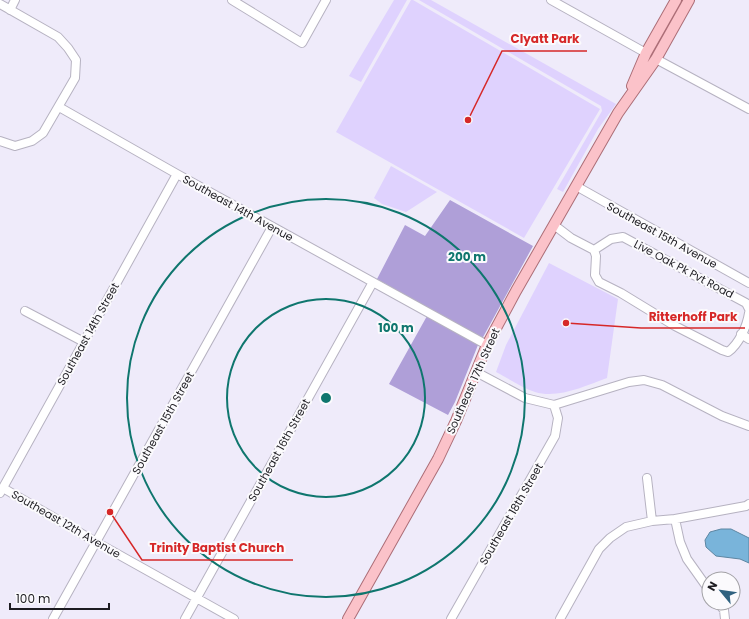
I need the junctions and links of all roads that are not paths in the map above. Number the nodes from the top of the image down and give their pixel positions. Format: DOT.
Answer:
graph roads {
  1 [pos="15,0"];
  2 [pos="232,0"];
  3 [pos="326,0"];
  4 [pos="551,0"];
  5 [pos="676,0"];
  6 [pos="689,0"];
  7 [pos="0,4"];
  8 [pos="10,10"];
  9 [pos="646,53"];
  10 [pos="656,59"];
  11 [pos="625,102"];
  12 [pos="59,107"];
  13 [pos="749,109"];
  14 [pos="0,141"];
  15 [pos="177,174"];
  16 [pos="576,186"];
  17 [pos="554,225"];
  18 [pos="272,227"];
  19 [pos="594,250"];
  20 [pos="373,282"];
  21 [pos="749,283"];
  22 [pos="749,309"];
  23 [pos="25,311"];
  24 [pos="749,313"];
  25 [pos="741,334"];
  26 [pos="749,339"];
  27 [pos="84,342"];
  28 [pos="486,345"];
  29 [pos="476,372"];
  30 [pos="554,405"];
  31 [pos="749,426"];
  32 [pos="647,478"];
  33 [pos="2,491"];
  34 [pos="749,504"];
  35 [pos="675,519"];
  36 [pos="652,521"];
  37 [pos="96,542"];
  38 [pos="701,579"];
  39 [pos="196,598"];
  40 [pos="53,619"];
  41 [pos="185,619"];
  42 [pos="234,619"];
  43 [pos="348,619"];
  44 [pos="451,619"];
  45 [pos="560,619"];
  1 -- 8 [label="street"];
  2 -- 3 [label="street"];
  4 -- 9 [label="street"];
  5 -- 9 [label="main road, Southeast 17th Street"];
  6 -- 10 [label="main road, Southeast 17th Street"];
  7 -- 8 [label="street"];
  8 -- 12 [label="street"];
  9 -- 11 [label="main road, Southeast 17th Street"];
  10 -- 11 [label="main road, Southeast 17th Street"];
  10 -- 13 [label="street"];
  11 -- 16 [label="main road, Southeast 17th Street"];
  12 -- 14 [label="street"];
  12 -- 15 [label="street, Southeast 14th Avenue"];
  15 -- 18 [label="street, Southeast 14th Avenue"];
  15 -- 27 [label="street, Southeast 14th Street"];
  16 -- 17 [label="main road, Southeast 17th Street"];
  16 -- 21 [label="street, Southeast 15th Avenue"];
  17 -- 19 [label="street"];
  17 -- 28 [label="main road, Southeast 17th Street"];
  18 -- 20 [label="street, Southeast 14th Avenue"];
  18 -- 37 [label="street, Southeast 15th Street"];
  19 -- 22 [label="street, Live Oak Pk Pvt Road"];
  19 -- 25 [label="street"];
  20 -- 28 [label="street, Southeast 14th Avenue"];
  20 -- 39 [label="street, Southeast 16th Street"];
  23 -- 27 [label="street"];
  24 -- 25 [label="street"];
  25 -- 26 [label="street"];
  27 -- 33 [label="street, Southeast 14th Street"];
  28 -- 29 [label="main road, Southeast 17th Street"];
  29 -- 30 [label="street"];
  29 -- 43 [label="main road, Southeast 17th Street"];
  30 -- 31 [label="street"];
  30 -- 44 [label="street, Southeast 18th Street"];
  32 -- 36 [label="street"];
  33 -- 37 [label="street, Southeast 12th Avenue"];
  34 -- 35 [label="street"];
  35 -- 36 [label="street"];
  35 -- 38 [label="street"];
  36 -- 45 [label="street"];
  37 -- 39 [label="street, Southeast 12th Avenue"];
  37 -- 40 [label="street, Southeast 15th Street"];
  39 -- 41 [label="street, Southeast 16th Street"];
  39 -- 42 [label="street, Southeast 12th Avenue"];
}
